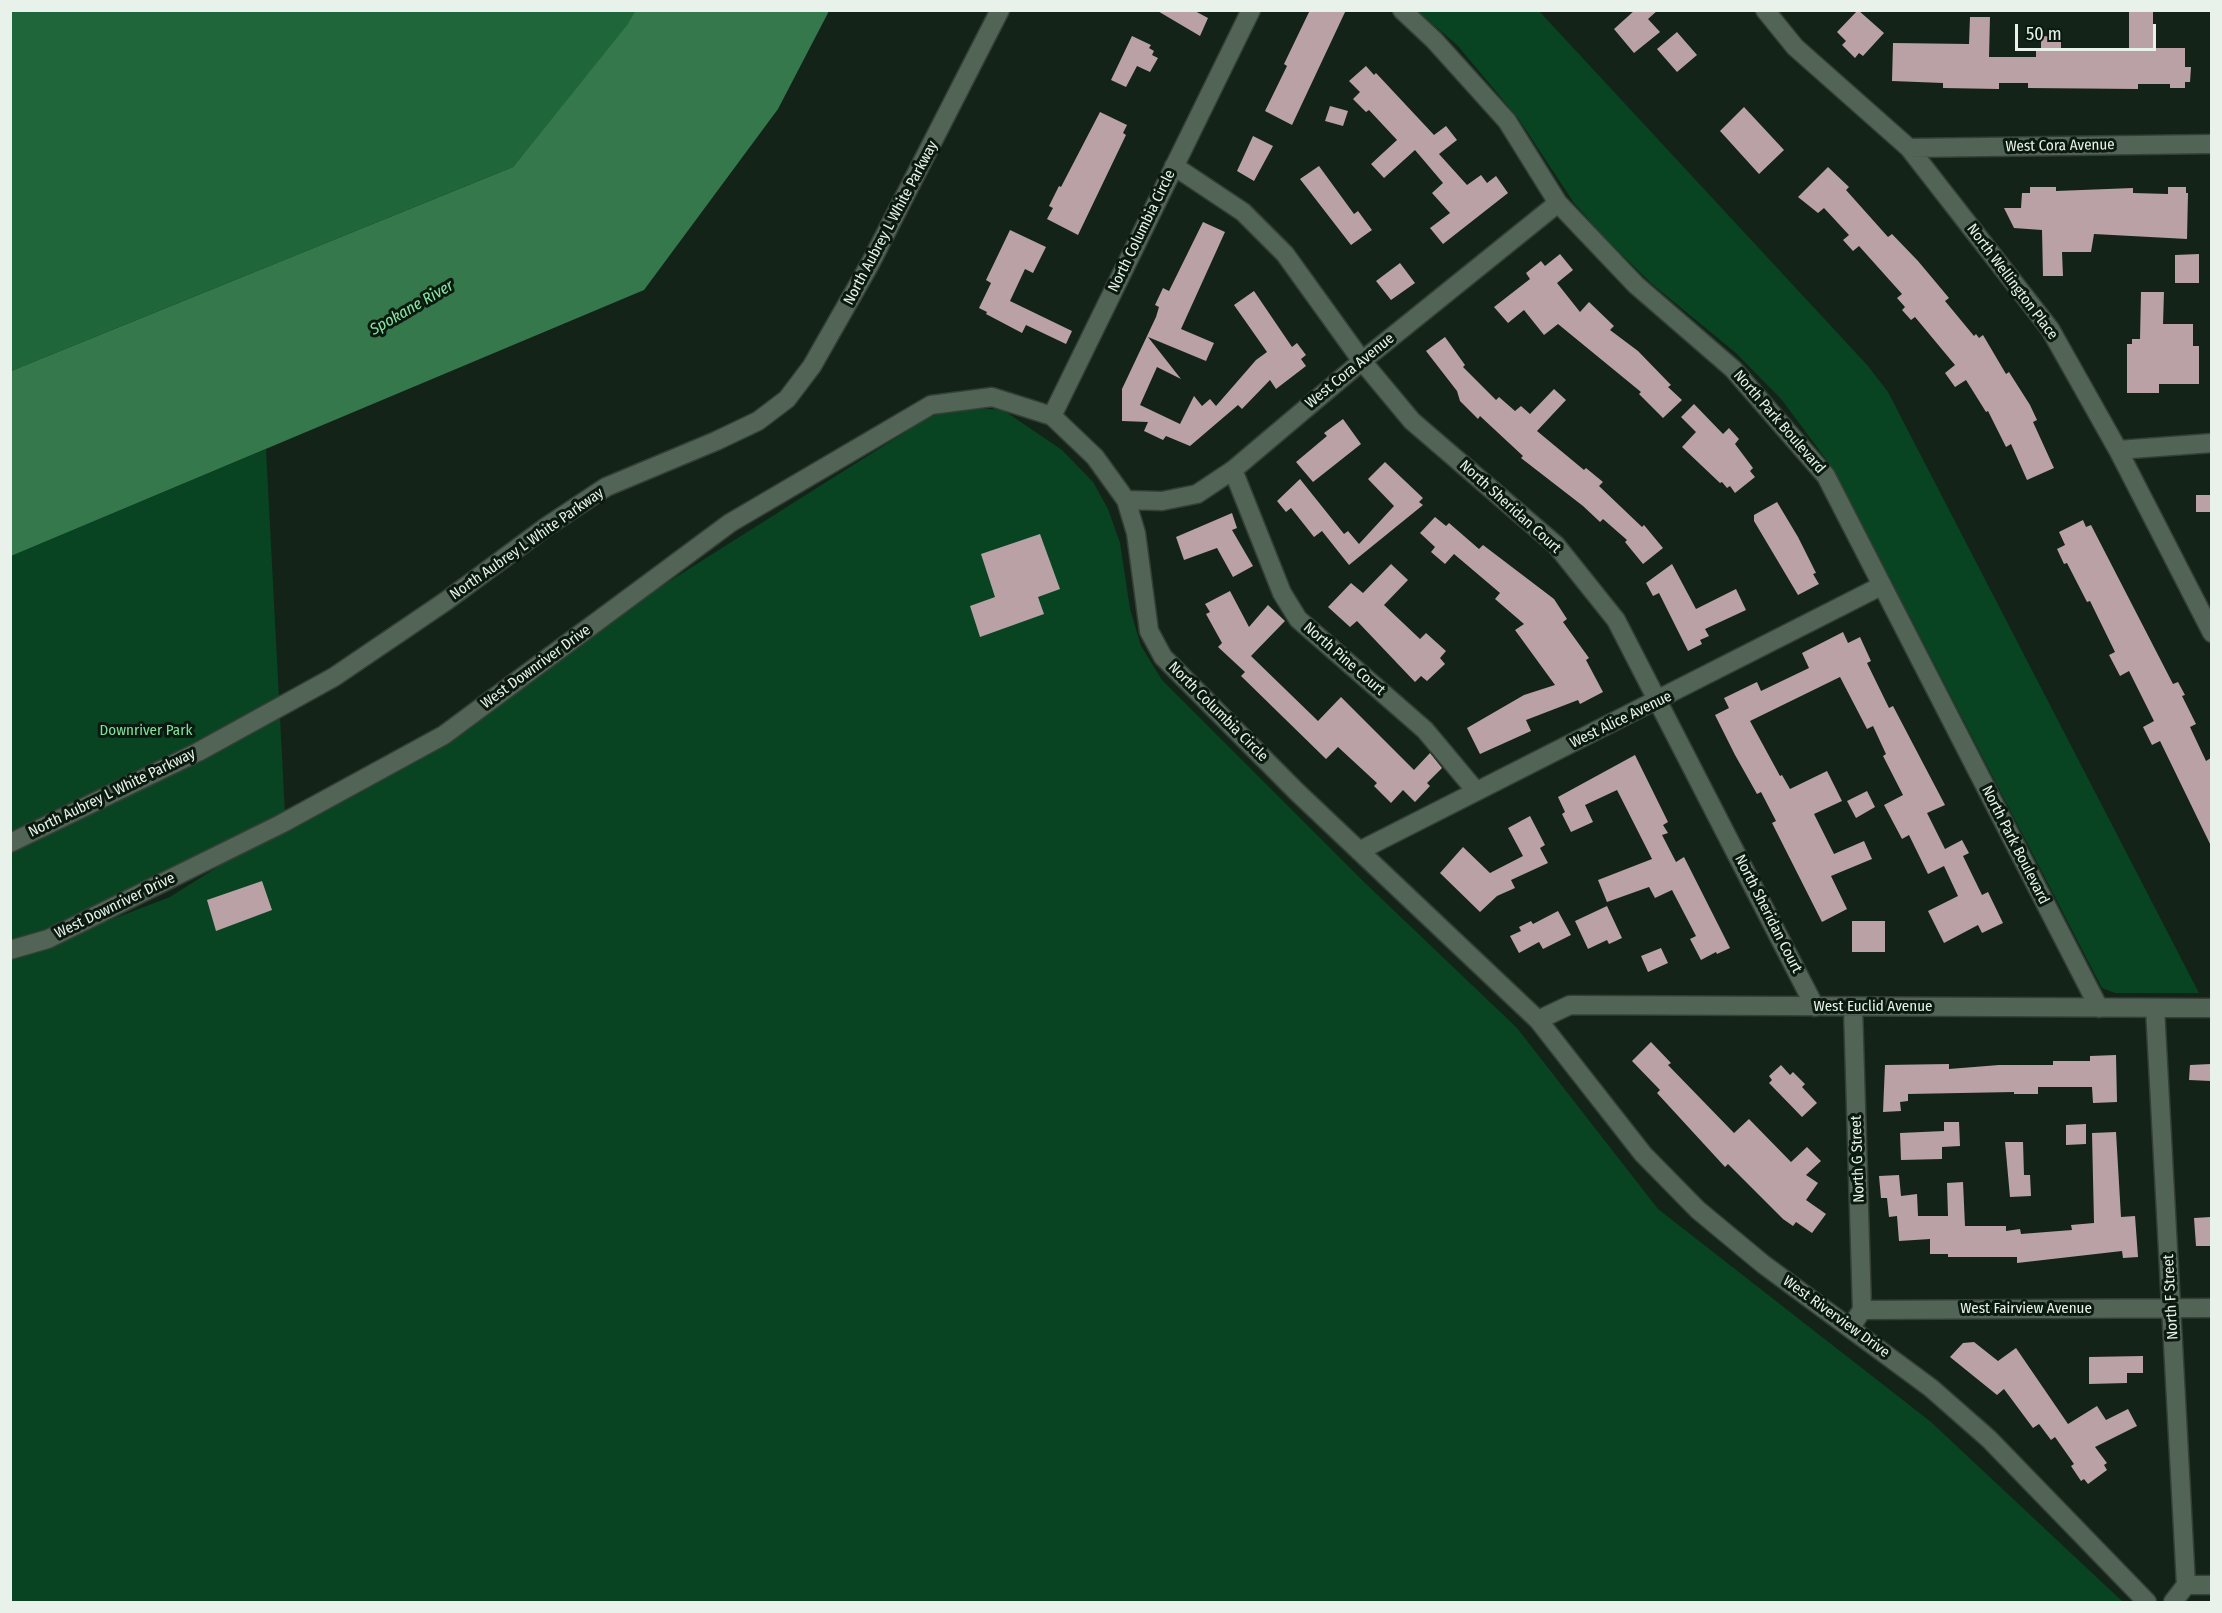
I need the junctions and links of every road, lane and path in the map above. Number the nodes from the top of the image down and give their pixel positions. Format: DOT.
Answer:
graph roads {
  1 [pos="1000,10"];
  2 [pos="1251,10"];
  3 [pos="1402,10"];
  4 [pos="1765,10"];
  5 [pos="2211,144"];
  6 [pos="1909,148"];
  7 [pos="1174,166"];
  8 [pos="1558,203"];
  9 [pos="1362,361"];
  10 [pos="1053,416"];
  11 [pos="2211,443"];
  12 [pos="2118,450"];
  13 [pos="1233,470"];
  14 [pos="1126,500"];
  15 [pos="1881,586"];
  16 [pos="2211,633"];
  17 [pos="1660,700"];
  18 [pos="1476,791"];
  19 [pos="10,843"];
  20 [pos="1359,850"];
  21 [pos="10,950"];
  22 [pos="1815,1007"];
  23 [pos="1853,1007"];
  24 [pos="2099,1008"];
  25 [pos="2154,1008"];
  26 [pos="2211,1008"];
  27 [pos="1538,1020"];
  28 [pos="2171,1308"];
  29 [pos="2211,1308"];
  30 [pos="1862,1310"];
  31 [pos="1851,1327"];
  32 [pos="2186,1585"];
  33 [pos="2211,1585"];
  34 [pos="2147,1602"];
  35 [pos="2173,1602"];
  1 -- 19 [label="street, North Aubrey L White Parkway"];
  2 -- 7 [label="street, North Columbia Circle"];
  3 -- 8 [label="street, North Park Boulevard"];
  4 -- 6 [label="street, North Wellington Place"];
  5 -- 6 [label="street, West Cora Avenue"];
  6 -- 12 [label="street, North Wellington Place"];
  7 -- 9 [label="street, North Sheridan Court"];
  7 -- 10 [label="street, North Columbia Circle"];
  8 -- 9 [label="street, West Cora Avenue"];
  8 -- 15 [label="street, North Park Boulevard"];
  9 -- 13 [label="street, West Cora Avenue"];
  9 -- 17 [label="street, North Sheridan Court"];
  10 -- 14 [label="street, North Columbia Circle"];
  10 -- 21 [label="street, West Downriver Drive"];
  11 -- 12 [label="street"];
  12 -- 16 [label="street, North Wellington Place"];
  13 -- 14 [label="street, West Cora Avenue"];
  13 -- 18 [label="street, North Pine Court"];
  14 -- 20 [label="street, North Columbia Circle"];
  15 -- 17 [label="street, West Alice Avenue"];
  15 -- 24 [label="street, North Park Boulevard"];
  17 -- 18 [label="street, West Alice Avenue"];
  17 -- 22 [label="street, North Sheridan Court"];
  18 -- 20 [label="street, West Alice Avenue"];
  20 -- 27 [label="street, North Columbia Circle"];
  22 -- 23 [label="street, West Euclid Avenue"];
  22 -- 27 [label="street, West Euclid Avenue"];
  23 -- 24 [label="street, West Euclid Avenue"];
  23 -- 30 [label="street, North G Street"];
  24 -- 25 [label="street, West Euclid Avenue"];
  25 -- 26 [label="street, West Euclid Avenue"];
  25 -- 28 [label="street, North F Street"];
  27 -- 31 [label="street, West Riverview Drive"];
  28 -- 29 [label="street, West Fairview Avenue"];
  28 -- 30 [label="street, West Fairview Avenue"];
  28 -- 32 [label="street, North F Street"];
  30 -- 31 [label="street"];
  31 -- 34 [label="street, West Riverview Drive"];
  32 -- 33 [label="street"];
  32 -- 35 [label="street"];
}
